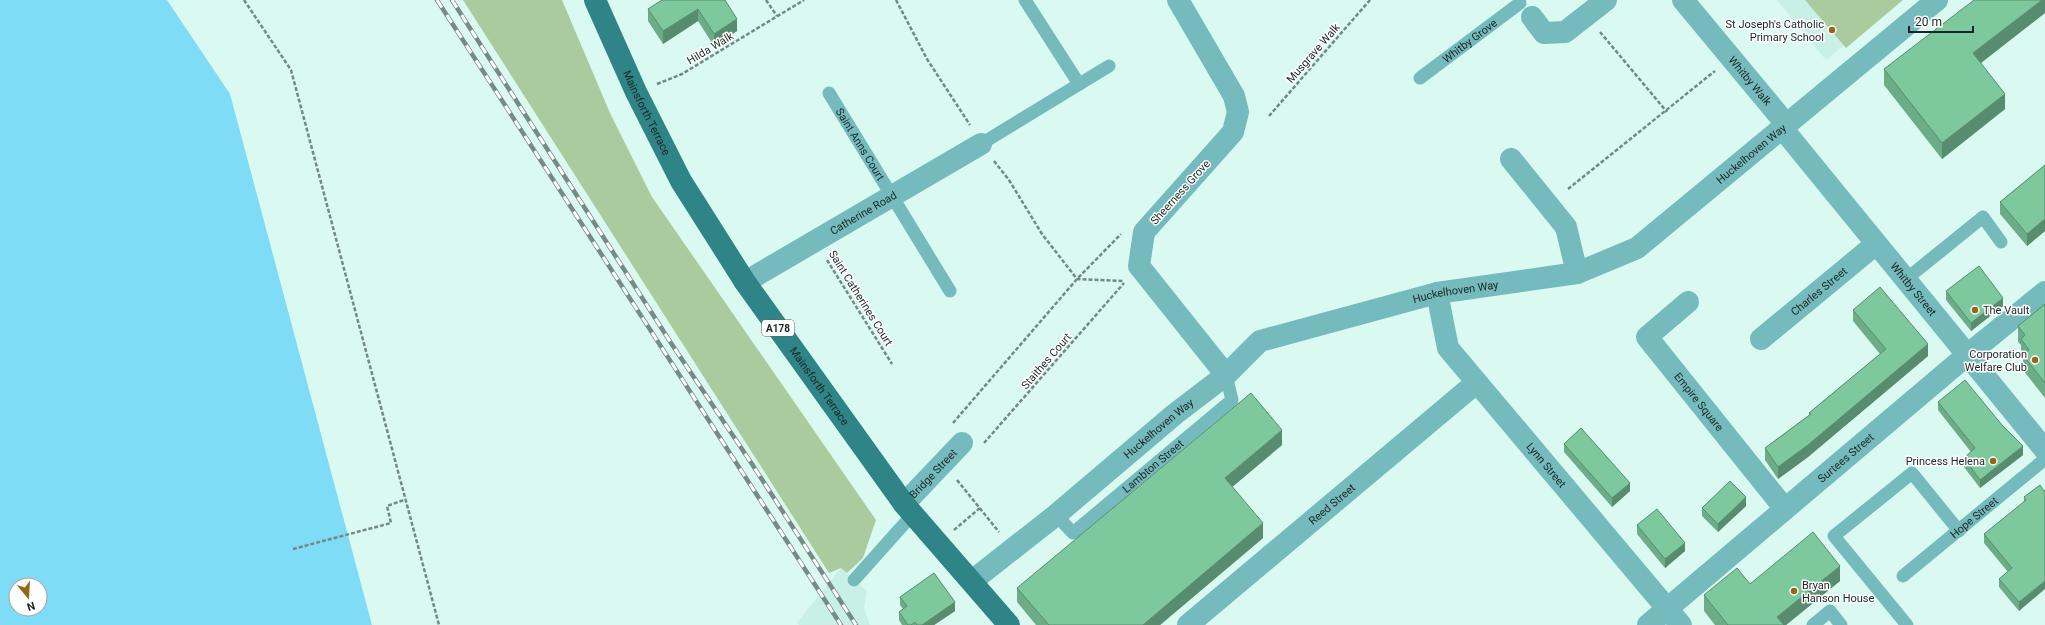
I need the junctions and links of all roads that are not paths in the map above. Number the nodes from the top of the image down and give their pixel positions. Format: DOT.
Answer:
graph roads {
  1 [pos="595,0"];
  2 [pos="1026,0"];
  3 [pos="1178,0"];
  4 [pos="1606,0"];
  5 [pos="1683,0"];
  6 [pos="1937,0"];
  7 [pos="1524,7"];
  8 [pos="1109,66"];
  9 [pos="1420,78"];
  10 [pos="1079,84"];
  11 [pos="828,93"];
  12 [pos="1784,126"];
  13 [pos="981,144"];
  14 [pos="1511,159"];
  15 [pos="891,196"];
  16 [pos="2001,242"];
  17 [pos="1876,244"];
  18 [pos="1577,273"];
  19 [pos="1905,280"];
  20 [pos="745,282"];
  21 [pos="950,291"];
  22 [pos="2045,292"];
  23 [pos="1437,293"];
  24 [pos="1688,302"];
  25 [pos="1761,339"];
  26 [pos="1966,356"];
  27 [pos="1226,375"];
  28 [pos="1476,383"];
  29 [pos="955,435"];
  30 [pos="2045,450"];
  31 [pos="2045,459"];
  32 [pos="909,509"];
  33 [pos="1785,509"];
  34 [pos="1959,531"];
  35 [pos="1903,576"];
  36 [pos="854,580"];
  37 [pos="972,581"];
  38 [pos="1667,608"];
  39 [pos="1190,624"];
  40 [pos="1009,625"];
  41 [pos="1648,625"];
  42 [pos="1681,625"];
  43 [pos="1813,625"];
  44 [pos="1841,625"];
  45 [pos="1907,625"];
  1 -- 20 [label="main road, Mainsforth Terrace / A178"];
  2 -- 10 [label="lane"];
  3 -- 27 [label="street, Sheerness Grove"];
  4 -- 7 [label="street"];
  5 -- 12 [label="street, Whitby Walk"];
  6 -- 12 [label="street, Huckelhoven Way"];
  7 -- 9 [label="lane, Whitby Grove"];
  8 -- 10 [label="lane"];
  10 -- 13 [label="lane"];
  11 -- 15 [label="lane, Saint Anns Court"];
  12 -- 17 [label="street, Whitby Street"];
  12 -- 18 [label="street, Huckelhoven Way"];
  13 -- 15 [label="street, Catherine Road"];
  14 -- 18 [label="street"];
  15 -- 20 [label="street, Catherine Road"];
  15 -- 21 [label="lane, Saint Anns Court"];
  16 -- 19 [label="lane"];
  17 -- 19 [label="street, Whitby Street"];
  17 -- 25 [label="street, Charles Street"];
  18 -- 23 [label="street, Huckelhoven Way"];
  19 -- 26 [label="street, Whitby Street"];
  20 -- 32 [label="main road, Mainsforth Terrace / A178"];
  22 -- 26 [label="street, Surtees Street"];
  23 -- 27 [label="street, Huckelhoven Way"];
  23 -- 28 [label="street, Lynn Street"];
  24 -- 33 [label="street, Empire Square"];
  26 -- 30 [label="street, Whitby Street"];
  26 -- 33 [label="street, Surtees Street"];
  27 -- 37 [label="street, Huckelhoven Way"];
  28 -- 38 [label="street, Lynn Street"];
  28 -- 39 [label="street, Reed Street"];
  29 -- 32 [label="street, Bridge Street"];
  31 -- 34 [label="lane, Hope Street"];
  32 -- 36 [label="lane"];
  32 -- 37 [label="main road, Mainsforth Terrace / A178"];
  33 -- 38 [label="street, Surtees Street"];
  34 -- 35 [label="lane, Hope Street"];
  34 -- 45 [label="lane"];
  37 -- 40 [label="main road, Mainsforth Terrace / A178"];
  38 -- 41 [label="street, Surtees Street"];
  38 -- 42 [label="street, Lynn Street"];
  43 -- 44 [label="lane"];
}
